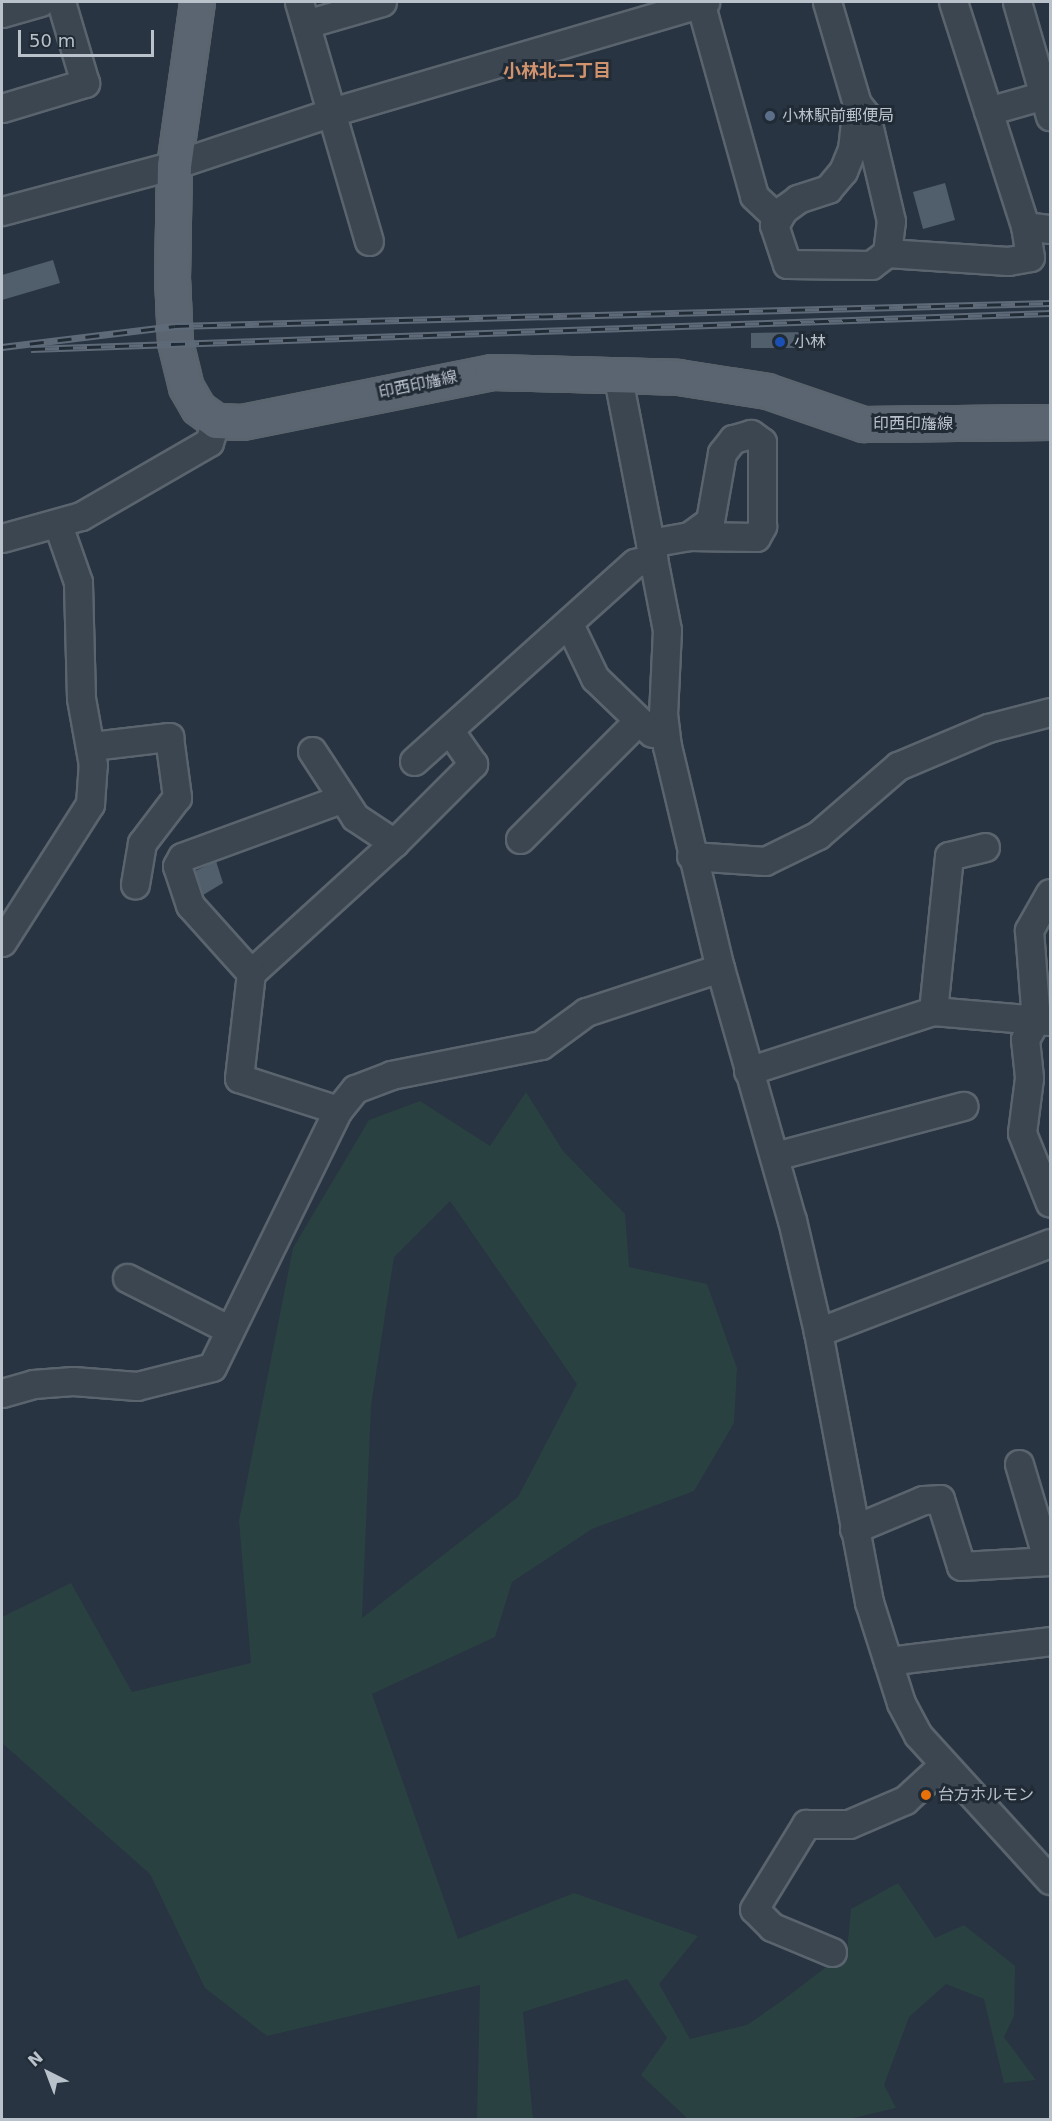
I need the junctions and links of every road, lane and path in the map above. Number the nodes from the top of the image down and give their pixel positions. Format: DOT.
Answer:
graph roads {
  1 [pos="40,2"];
  2 [pos="61,2"];
  3 [pos="197,2"];
  4 [pos="381,2"];
  5 [pos="702,2"];
  6 [pos="827,2"];
  7 [pos="953,2"];
  8 [pos="1017,2"];
  9 [pos="646,10"];
  10 [pos="2,13"];
  11 [pos="303,13"];
  12 [pos="1043,64"];
  13 [pos="857,104"];
  14 [pos="1047,106"];
  15 [pos="2,108"];
  16 [pos="988,111"];
  17 [pos="332,112"];
  18 [pos="174,165"];
  19 [pos="828,189"];
  20 [pos="883,199"];
  21 [pos="2,211"];
  22 [pos="778,218"];
  23 [pos="1038,228"];
  24 [pos="369,241"];
  25 [pos="887,253"];
  26 [pos="617,373"];
  27 [pos="216,421"];
  28 [pos="1050,422"];
  29 [pos="58,525"];
  30 [pos="689,536"];
  31 [pos="2,538"];
  32 [pos="652,550"];
  33 [pos="569,624"];
  34 [pos="1050,712"];
  35 [pos="638,721"];
  36 [pos="451,733"];
  37 [pos="92,746"];
  38 [pos="667,746"];
  39 [pos="312,751"];
  40 [pos="414,761"];
  41 [pos="343,798"];
  42 [pos="520,839"];
  43 [pos="394,843"];
  44 [pos="985,847"];
  45 [pos="691,856"];
  46 [pos="135,884"];
  47 [pos="1050,893"];
  48 [pos="2,942"];
  49 [pos="720,968"];
  50 [pos="251,973"];
  51 [pos="933,1011"];
  52 [pos="1043,1020"];
  53 [pos="748,1071"];
  54 [pos="963,1106"];
  55 [pos="338,1110"];
  56 [pos="775,1156"];
  57 [pos="1050,1203"];
  58 [pos="1050,1243"];
  59 [pos="127,1278"];
  60 [pos="228,1329"];
  61 [pos="818,1332"];
  62 [pos="2,1393"];
  63 [pos="1019,1464"];
  64 [pos="854,1530"];
  65 [pos="1047,1552"];
  66 [pos="1050,1641"];
  67 [pos="888,1661"];
  68 [pos="943,1765"];
  69 [pos="1050,1880"];
  70 [pos="832,1952"];
  1 -- 10 [label="street"];
  2 -- 15 [label="street"];
  3 -- 18 [label="main road"];
  4 -- 11 [label="street"];
  5 -- 9 [label="street"];
  5 -- 22 [label="street"];
  6 -- 13 [label="street"];
  7 -- 16 [label="street"];
  8 -- 12 [label="street"];
  9 -- 17 [label="street"];
  11 -- 17 [label="street"];
  12 -- 14 [label="street"];
  13 -- 19 [label="street"];
  13 -- 20 [label="street"];
  14 -- 16 [label="street"];
  16 -- 23 [label="street"];
  17 -- 18 [label="street"];
  17 -- 24 [label="street"];
  18 -- 21 [label="street"];
  18 -- 27 [label="main road"];
  19 -- 20 [label="street"];
  19 -- 22 [label="street"];
  20 -- 25 [label="street"];
  22 -- 25 [label="street"];
  23 -- 25 [label="street"];
  26 -- 27 [label="main road, 印西印旛線"];
  26 -- 28 [label="main road, 印西印旛線"];
  26 -- 32 [label="street"];
  27 -- 29 [label="street"];
  29 -- 31 [label="street"];
  29 -- 37 [label="street"];
  30 -- 32 [label="street"];
  32 -- 33 [label="street"];
  32 -- 38 [label="street"];
  33 -- 35 [label="street"];
  33 -- 36 [label="street"];
  34 -- 45 [label="street"];
  35 -- 38 [label="street"];
  35 -- 42 [label="street"];
  36 -- 40 [label="street"];
  36 -- 43 [label="street"];
  37 -- 46 [label="street"];
  37 -- 48 [label="street"];
  38 -- 45 [label="street"];
  39 -- 41 [label="street"];
  41 -- 43 [label="street"];
  41 -- 50 [label="street"];
  43 -- 50 [label="street"];
  44 -- 51 [label="street"];
  45 -- 49 [label="street"];
  47 -- 52 [label="street"];
  49 -- 53 [label="street"];
  49 -- 55 [label="street"];
  50 -- 55 [label="street"];
  51 -- 52 [label="street"];
  51 -- 53 [label="street"];
  52 -- 57 [label="street"];
  53 -- 56 [label="street"];
  54 -- 56 [label="street"];
  55 -- 60 [label="street"];
  56 -- 61 [label="street"];
  58 -- 61 [label="street"];
  59 -- 60 [label="street"];
  60 -- 62 [label="street"];
  61 -- 64 [label="street"];
  63 -- 65 [label="street"];
  64 -- 65 [label="street"];
  64 -- 67 [label="street"];
  66 -- 67 [label="street"];
  67 -- 68 [label="street"];
  68 -- 69 [label="street"];
  68 -- 70 [label="street"];
}
